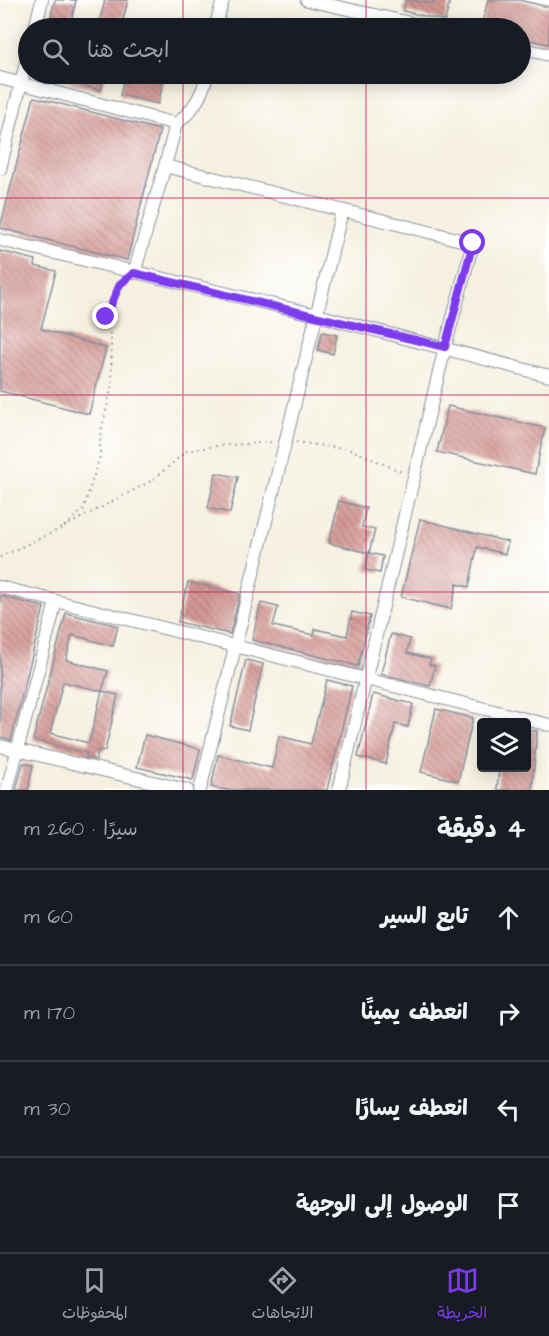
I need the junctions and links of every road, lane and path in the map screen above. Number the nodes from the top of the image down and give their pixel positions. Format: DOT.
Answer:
graph roads {
  1 [pos="42,0"];
  2 [pos="223,0"];
  3 [pos="307,0"];
  4 [pos="38,18"];
  5 [pos="218,18"];
  6 [pos="388,18"];
  7 [pos="531,51"];
  8 [pos="549,55"];
  9 [pos="0,78"];
  10 [pos="18,82"];
  11 [pos="21,84"];
  12 [pos="25,84"];
  13 [pos="204,84"];
  14 [pos="176,124"];
  15 [pos="165,166"];
  16 [pos="0,169"];
  17 [pos="342,211"];
  18 [pos="0,240"];
  19 [pos="134,273"];
  20 [pos="317,315"];
  21 [pos="445,347"];
  22 [pos="549,376"];
  23 [pos="287,442"];
  24 [pos="414,477"];
  25 [pos="64,527"];
  26 [pos="0,557"];
  27 [pos="0,587"];
  28 [pos="56,602"];
  29 [pos="236,648"];
  30 [pos="365,680"];
  31 [pos="549,725"];
  32 [pos="0,746"];
  33 [pos="17,750"];
  34 [pos="7,790"];
  35 [pos="187,790"];
  36 [pos="200,790"];
  37 [pos="339,790"];
  1 -- 4 [label="street"];
  2 -- 5 [label="street"];
  3 -- 6 [label="street"];
  7 -- 8 [label="street"];
  9 -- 10 [label="street"];
  11 -- 16 [label="street"];
  12 -- 14 [label="street"];
  13 -- 14 [label="street"];
  14 -- 15 [label="street"];
  15 -- 17 [label="street"];
  15 -- 19 [label="street"];
  17 -- 20 [label="street"];
  17 -- 21 [label="street"];
  18 -- 19 [label="street"];
  19 -- 20 [label="street"];
  19 -- 25 [label="path"];
  20 -- 21 [label="street"];
  20 -- 23 [label="street"];
  21 -- 22 [label="street"];
  21 -- 24 [label="street"];
  23 -- 24 [label="path"];
  23 -- 25 [label="path"];
  23 -- 29 [label="street"];
  24 -- 30 [label="street"];
  25 -- 26 [label="path"];
  27 -- 28 [label="street"];
  28 -- 29 [label="street"];
  28 -- 33 [label="street"];
  29 -- 30 [label="street"];
  29 -- 36 [label="street"];
  30 -- 31 [label="street"];
  30 -- 37 [label="street"];
  32 -- 33 [label="street"];
  33 -- 34 [label="street"];
  33 -- 35 [label="street"];
}
